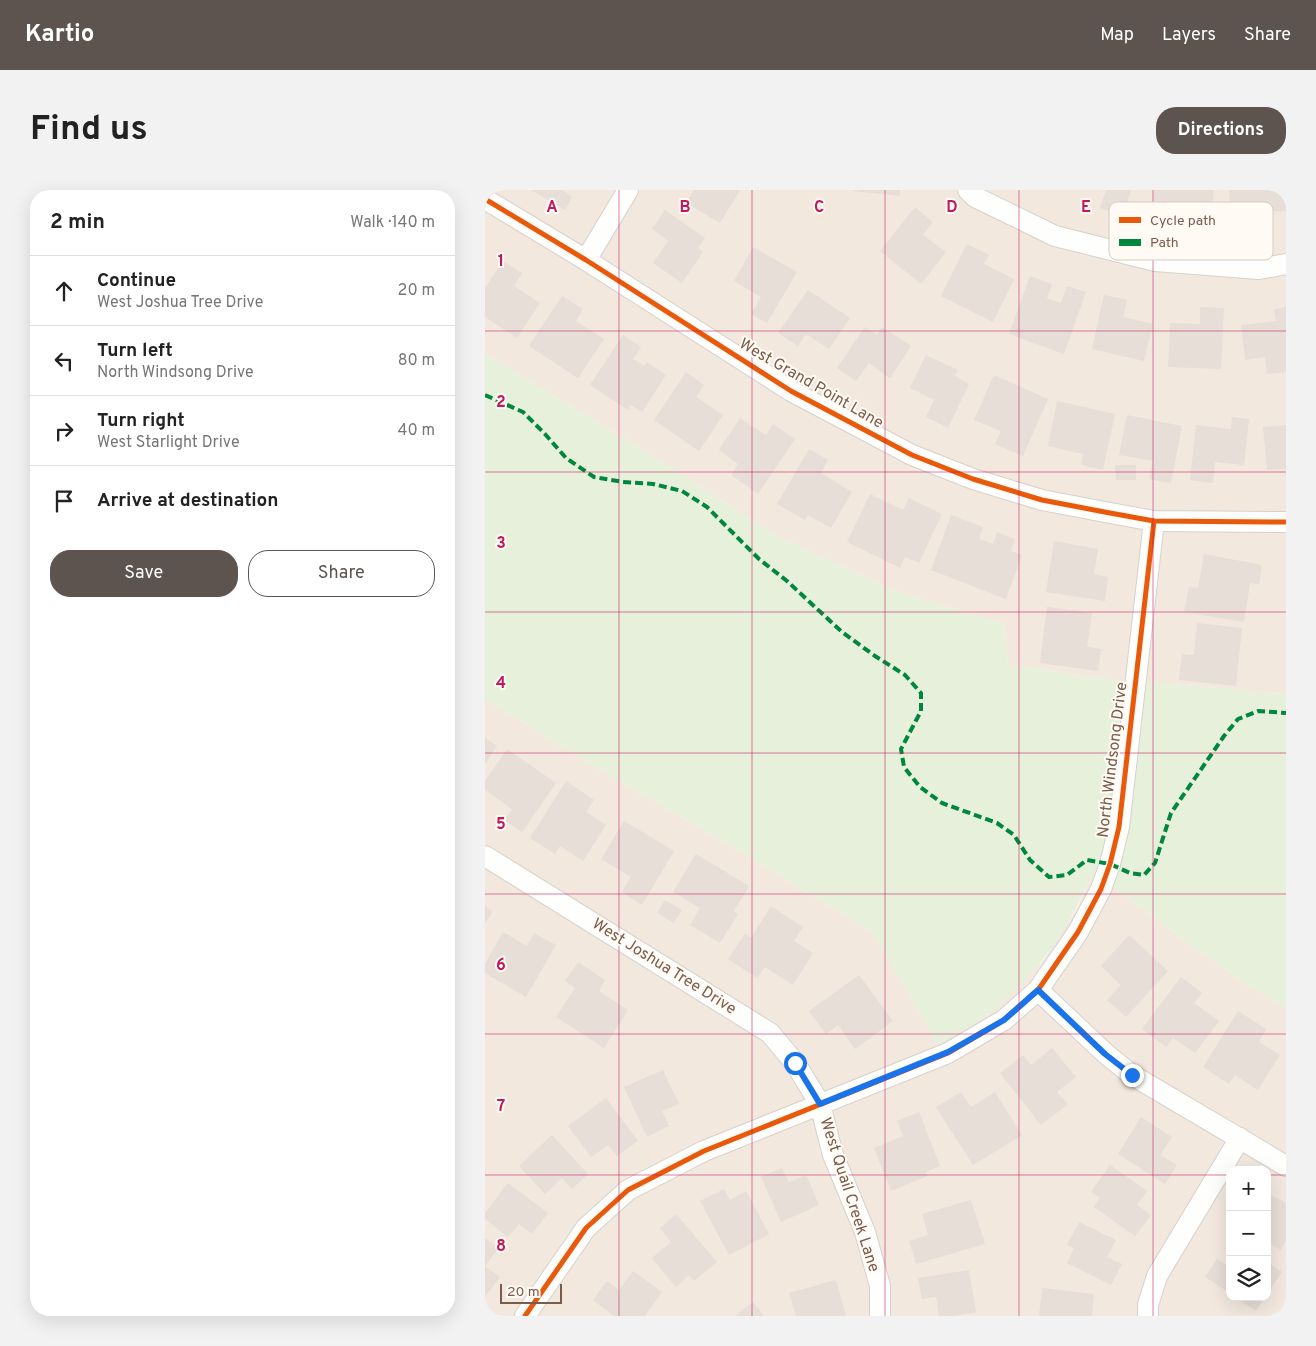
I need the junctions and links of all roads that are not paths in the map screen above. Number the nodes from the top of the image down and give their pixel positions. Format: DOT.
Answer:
graph roads {
  1 [pos="628,190"];
  2 [pos="967,190"];
  3 [pos="485,199"];
  4 [pos="1109,250"];
  5 [pos="585,260"];
  6 [pos="1151,260"];
  7 [pos="1286,264"];
  8 [pos="1154,521"];
  9 [pos="1286,522"];
  10 [pos="485,856"];
  11 [pos="1038,990"];
  12 [pos="820,1104"];
  13 [pos="1240,1138"];
  14 [pos="1286,1166"];
  15 [pos="525,1316"];
  16 [pos="880,1316"];
  17 [pos="1148,1316"];
  1 -- 5 [label="street"];
  2 -- 4 [label="street"];
  3 -- 5 [label="street, West Grand Point Lane"];
  5 -- 8 [label="street, West Grand Point Lane"];
  6 -- 7 [label="street"];
  8 -- 9 [label="street, West Grand Point Lane"];
  8 -- 11 [label="street, North Windsong Drive"];
  10 -- 12 [label="street, West Joshua Tree Drive"];
  11 -- 12 [label="street, North Windsong Drive"];
  11 -- 13 [label="street"];
  12 -- 15 [label="street, North Windsong Drive"];
  12 -- 16 [label="street, West Quail Creek Lane"];
  13 -- 14 [label="street"];
  13 -- 17 [label="street"];
}
